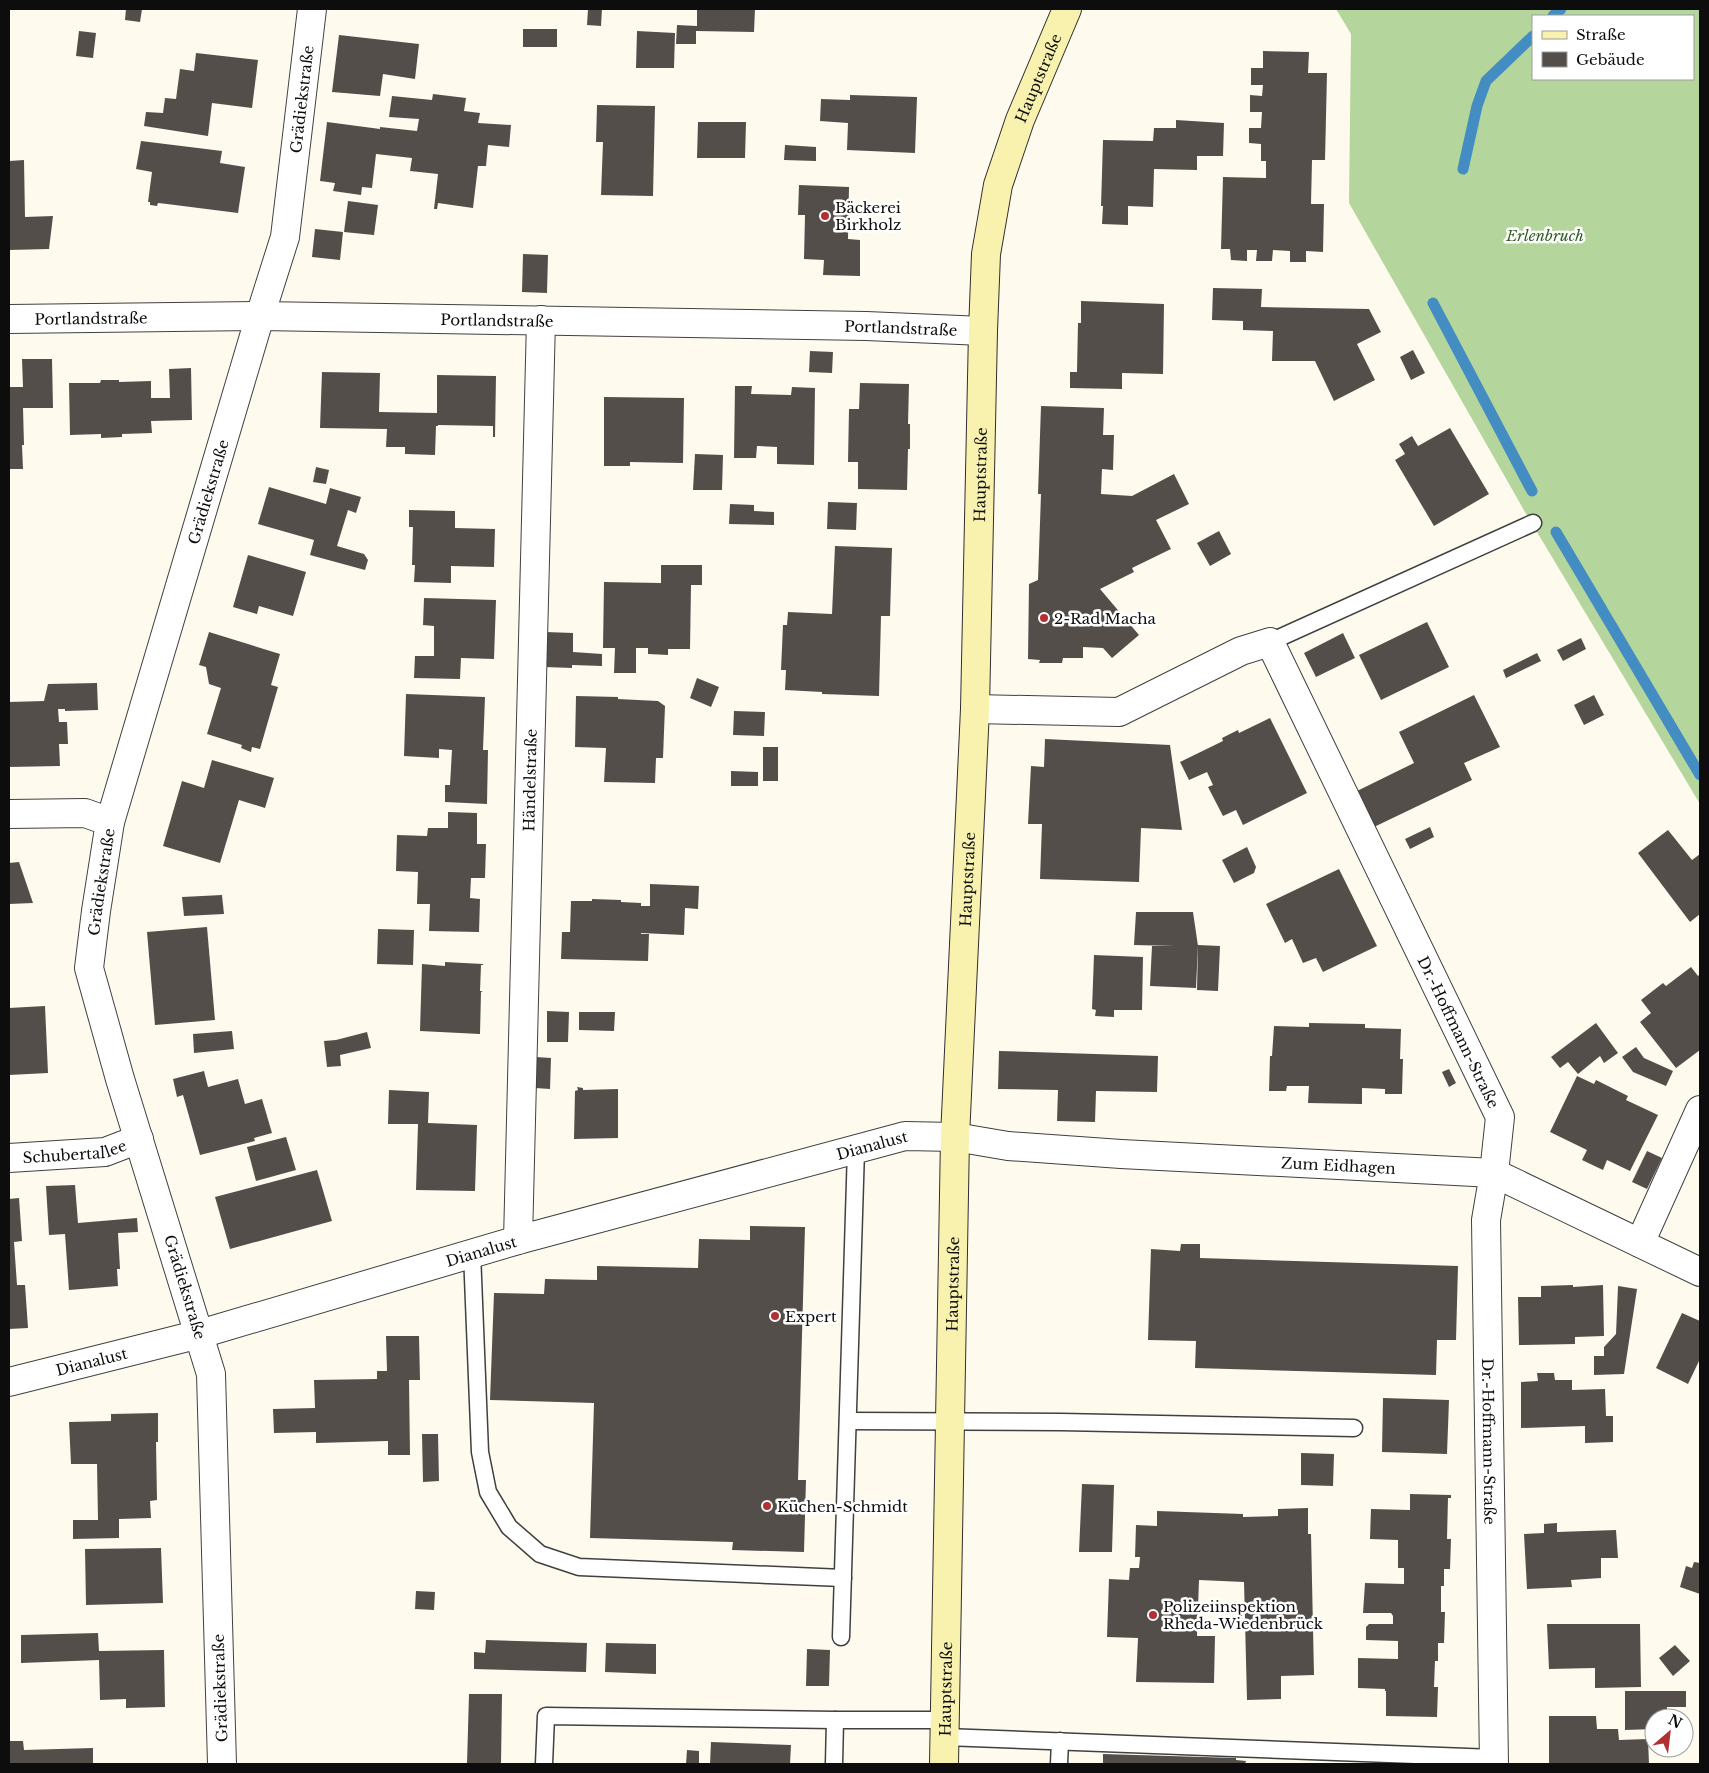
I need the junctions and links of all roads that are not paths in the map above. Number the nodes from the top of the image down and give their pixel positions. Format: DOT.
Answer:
graph roads {
  1 [pos="312,9"];
  2 [pos="1067,9"];
  3 [pos="260,316"];
  4 [pos="9,319"];
  5 [pos="541,320"];
  6 [pos="983,331"];
  7 [pos="1533,523"];
  8 [pos="1270,642"];
  9 [pos="974,709"];
  10 [pos="9,814"];
  11 [pos="110,822"];
  12 [pos="1700,1110"];
  13 [pos="955,1137"];
  14 [pos="139,1139"];
  15 [pos="856,1149"];
  16 [pos="9,1158"];
  17 [pos="1494,1173"];
  18 [pos="518,1240"];
  19 [pos="1640,1243"];
  20 [pos="472,1253"];
  21 [pos="1700,1272"];
  22 [pos="200,1334"];
  23 [pos="9,1382"];
  24 [pos="848,1421"];
  25 [pos="951,1421"];
  26 [pos="1354,1428"];
  27 [pos="843,1578"];
  28 [pos="841,1637"];
  29 [pos="835,1720"];
  30 [pos="945,1728"];
  31 [pos="1060,1741"];
  32 [pos="1450,1761"];
  33 [pos="1494,1761"];
  34 [pos="222,1764"];
  35 [pos="544,1764"];
  36 [pos="834,1764"];
  37 [pos="944,1764"];
  38 [pos="1059,1764"];
  1 -- 3 [label="street, Grädiekstraße"];
  2 -- 6 [label="street, Hauptstraße"];
  3 -- 4 [label="street, Portlandstraße"];
  3 -- 5 [label="street, Portlandstraße"];
  3 -- 11 [label="street, Grädiekstraße"];
  5 -- 6 [label="street, Portlandstraße"];
  5 -- 18 [label="street, Händelstraße"];
  6 -- 9 [label="street, Hauptstraße"];
  7 -- 8 [label="lane"];
  8 -- 9 [label="street"];
  8 -- 17 [label="street, Dr.-Hoffmann-Straße"];
  9 -- 13 [label="street, Hauptstraße"];
  10 -- 11 [label="street"];
  11 -- 14 [label="street, Grädiekstraße"];
  12 -- 19 [label="street"];
  13 -- 15 [label="street, Dianalust"];
  13 -- 17 [label="street, Zum Eidhagen"];
  13 -- 25 [label="street, Hauptstraße"];
  14 -- 16 [label="street, Schubertallee"];
  14 -- 22 [label="street, Grädiekstraße"];
  15 -- 18 [label="street, Dianalust"];
  15 -- 24 [label="lane"];
  17 -- 19 [label="street, Zum Eidhagen"];
  17 -- 33 [label="street, Dr.-Hoffmann-Straße"];
  18 -- 20 [label="street, Dianalust"];
  19 -- 21 [label="street, Zum Eidhagen"];
  20 -- 22 [label="street, Dianalust"];
  20 -- 27 [label="lane"];
  22 -- 23 [label="street, Dianalust"];
  22 -- 34 [label="street, Grädiekstraße"];
  24 -- 25 [label="lane"];
  24 -- 27 [label="lane"];
  25 -- 26 [label="lane"];
  25 -- 30 [label="street, Hauptstraße"];
  27 -- 28 [label="lane"];
  29 -- 30 [label="lane"];
  29 -- 35 [label="lane"];
  29 -- 36 [label="lane"];
  30 -- 31 [label="lane"];
  30 -- 37 [label="street, Hauptstraße"];
  31 -- 32 [label="lane"];
  31 -- 38 [label="lane"];
  32 -- 33 [label="lane"];
}
